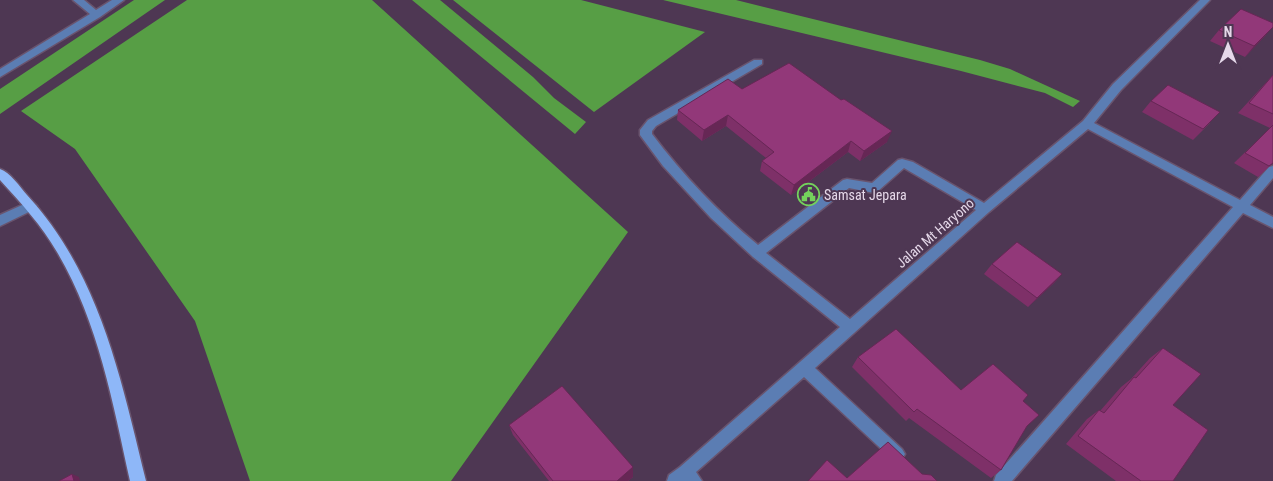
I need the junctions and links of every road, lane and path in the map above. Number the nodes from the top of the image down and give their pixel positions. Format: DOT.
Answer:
graph roads {
  1 [pos="78,0"];
  2 [pos="120,0"];
  3 [pos="1205,0"];
  4 [pos="97,15"];
  5 [pos="758,62"];
  6 [pos="0,74"];
  7 [pos="1087,124"];
  8 [pos="1273,170"];
  9 [pos="0,172"];
  10 [pos="31,206"];
  11 [pos="1243,206"];
  12 [pos="985,209"];
  13 [pos="0,221"];
  14 [pos="1273,223"];
  15 [pos="757,253"];
  16 [pos="850,327"];
  17 [pos="804,367"];
  18 [pos="905,461"];
  19 [pos="685,478"];
  20 [pos="138,481"];
  21 [pos="1002,481"];
  1 -- 4 [label="street"];
  2 -- 4 [label="street"];
  3 -- 7 [label="street, Jalan Mt Haryono"];
  4 -- 6 [label="street"];
  5 -- 15 [label="street"];
  7 -- 11 [label="street"];
  7 -- 12 [label="street, Jalan Mt Haryono"];
  8 -- 11 [label="street"];
  9 -- 10 [label="main road"];
  10 -- 13 [label="street"];
  10 -- 20 [label="main road"];
  11 -- 14 [label="street"];
  11 -- 21 [label="street"];
  12 -- 15 [label="street"];
  12 -- 16 [label="street, Jalan Mt Haryono"];
  15 -- 16 [label="street"];
  16 -- 17 [label="street, Jalan Mt Haryono"];
  17 -- 18 [label="street"];
  17 -- 19 [label="street, Jalan Mt Haryono"];
}
